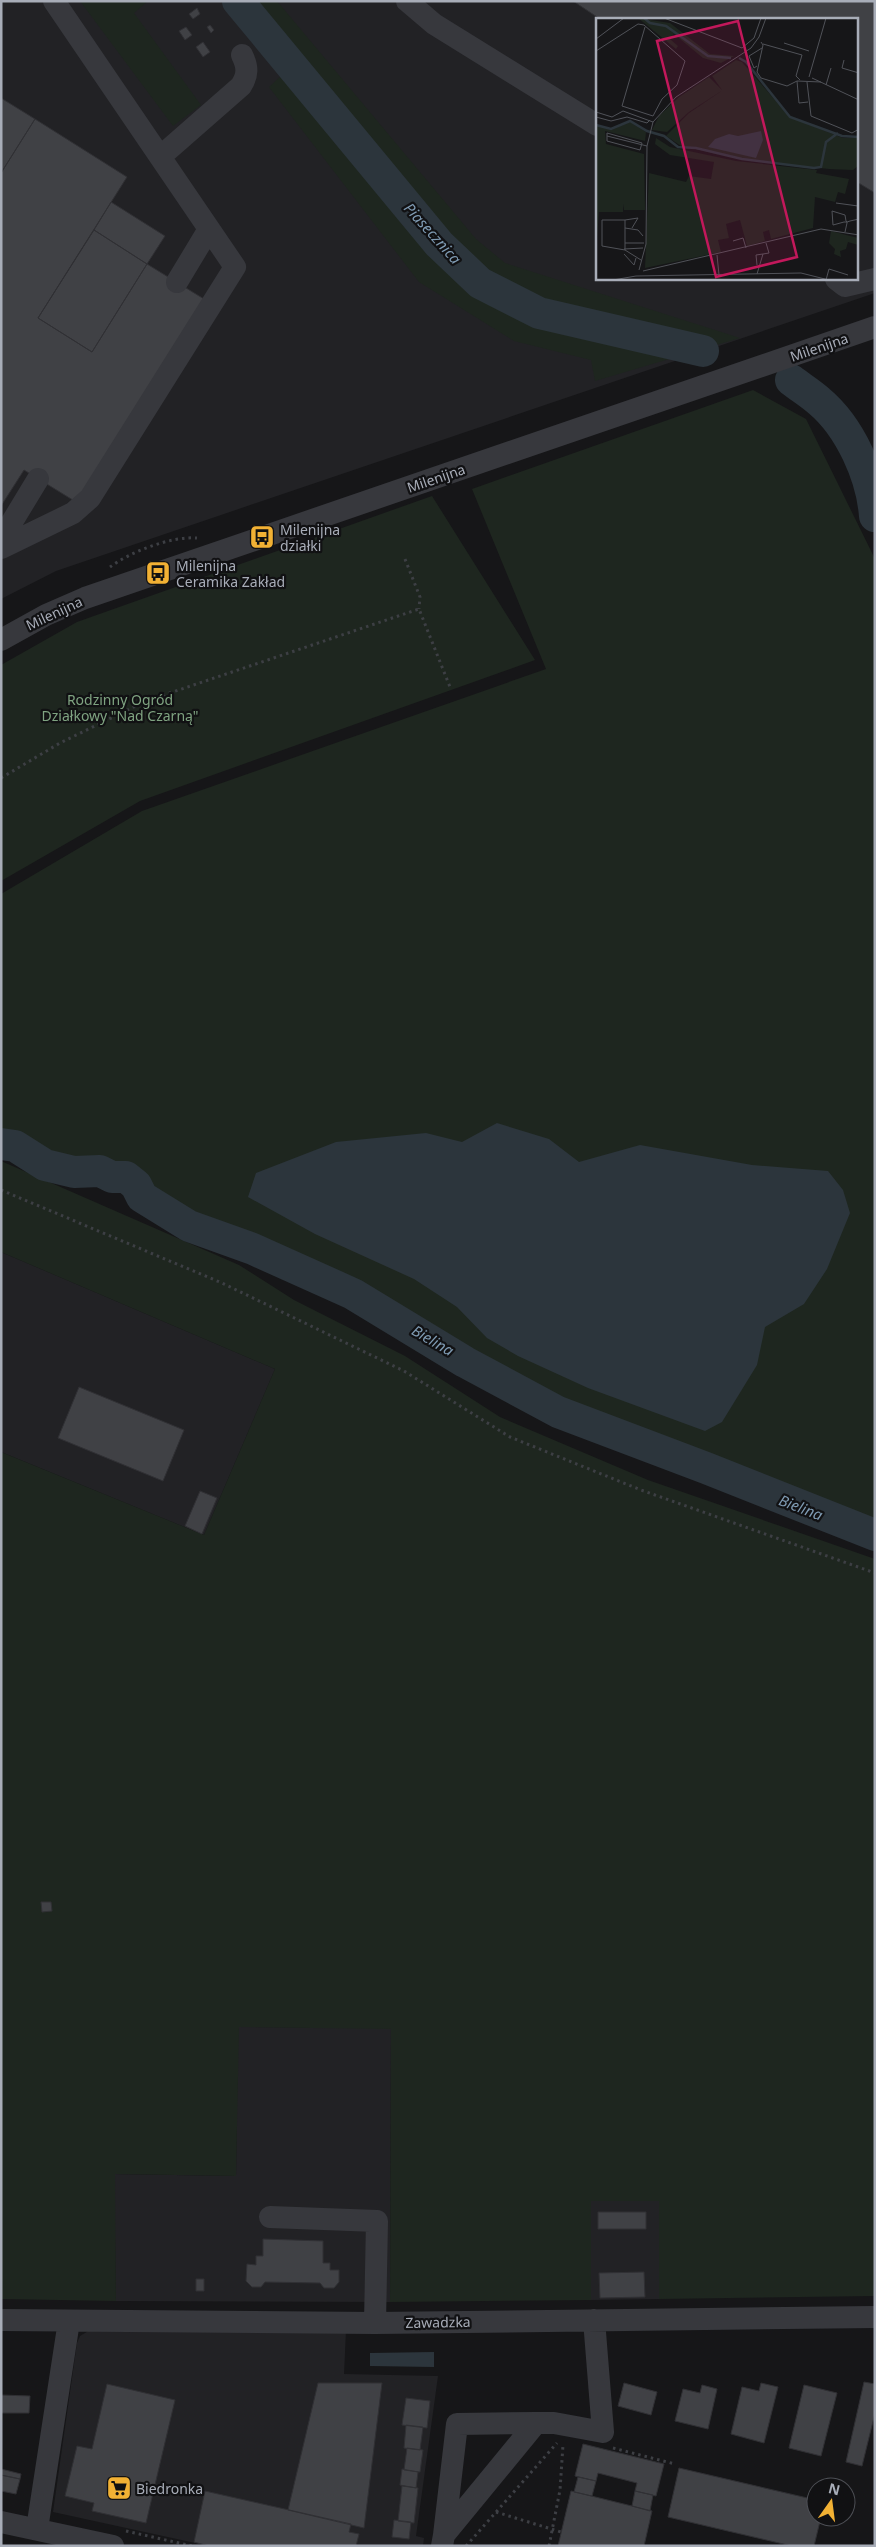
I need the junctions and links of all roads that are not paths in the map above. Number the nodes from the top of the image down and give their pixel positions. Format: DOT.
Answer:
graph roads {
  1 [pos="54,1"];
  2 [pos="407,1"];
  3 [pos="242,56"];
  4 [pos="596,124"];
  5 [pos="160,157"];
  6 [pos="209,229"];
  7 [pos="875,279"];
  8 [pos="837,280"];
  9 [pos="177,282"];
  10 [pos="875,327"];
  11 [pos="38,479"];
  12 [pos="1,540"];
  13 [pos="1,548"];
  14 [pos="1,640"];
  15 [pos="270,2217"];
  16 [pos="875,2317"];
  17 [pos="1,2320"];
  18 [pos="594,2320"];
  19 [pos="68,2321"];
  20 [pos="375,2322"];
  21 [pos="536,2424"];
  22 [pos="1,2522"];
  23 [pos="37,2529"];
  24 [pos="443,2540"];
  25 [pos="113,2546"];
  1 -- 5 [label="street"];
  2 -- 4 [label="street"];
  3 -- 5 [label="street"];
  5 -- 6 [label="street"];
  6 -- 9 [label="street"];
  6 -- 13 [label="street"];
  7 -- 8 [label="street"];
  10 -- 14 [label="street, Milenijna"];
  11 -- 12 [label="street"];
  15 -- 20 [label="street"];
  16 -- 18 [label="street, Zawadzka"];
  17 -- 19 [label="street, Zawadzka"];
  18 -- 20 [label="street, Zawadzka"];
  18 -- 21 [label="street"];
  19 -- 20 [label="street, Zawadzka"];
  19 -- 23 [label="street"];
  21 -- 24 [label="street"];
  21 -- 24 [label="street"];
  22 -- 23 [label="street"];
  23 -- 25 [label="street"];
}
